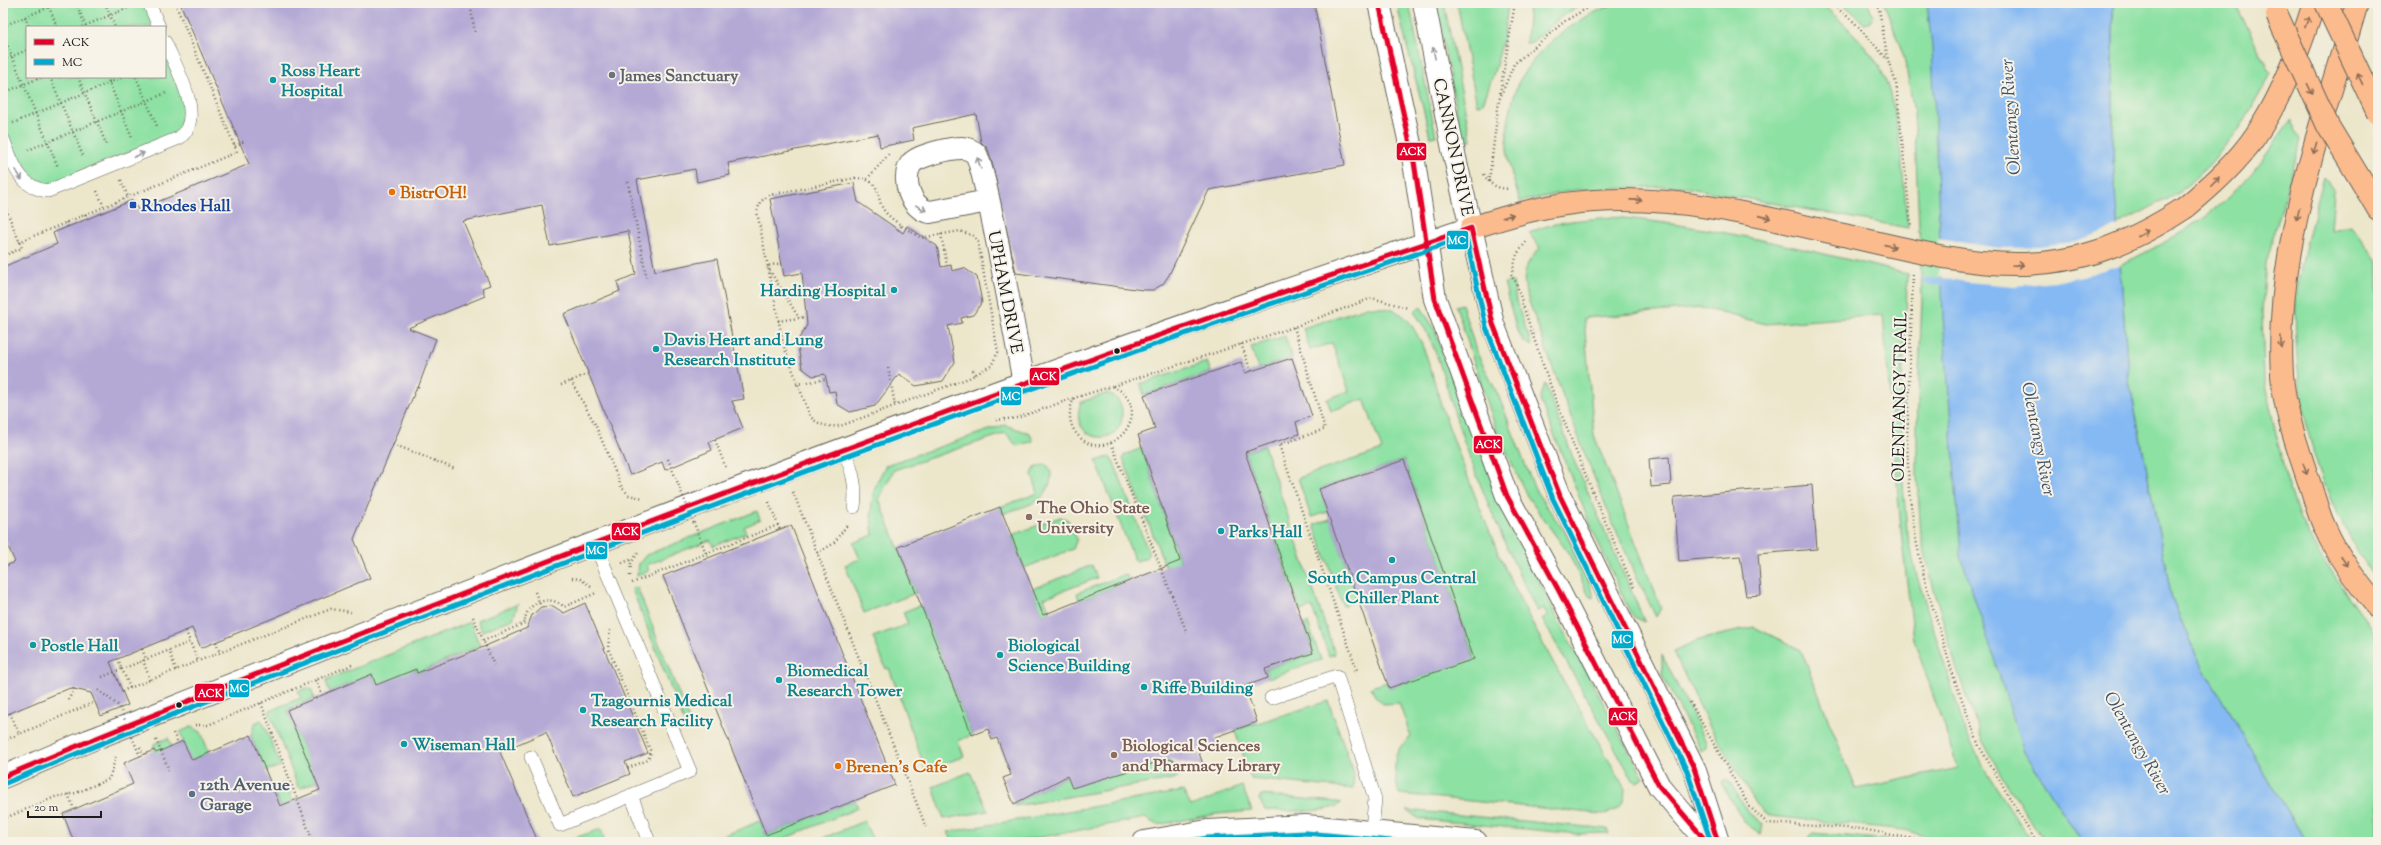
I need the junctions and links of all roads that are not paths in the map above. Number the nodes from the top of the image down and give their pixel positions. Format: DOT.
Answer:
graph roads {
  1 [pos="149,3"];
  2 [pos="1379,3"];
  3 [pos="1424,3"];
  4 [pos="2314,3"];
  5 [pos="2326,3"];
  6 [pos="2357,3"];
  7 [pos="2275,9"];
  8 [pos="159,26"];
  9 [pos="166,44"];
  10 [pos="2378,113"];
  11 [pos="3,139"];
  12 [pos="2373,200"];
  13 [pos="988,201"];
  14 [pos="1471,228"];
  15 [pos="1426,243"];
  16 [pos="1024,383"];
  17 [pos="844,450"];
  18 [pos="854,507"];
  19 [pos="595,544"];
  20 [pos="2378,607"];
  21 [pos="1271,698"];
  22 [pos="531,757"];
  23 [pos="3,777"];
  24 [pos="631,795"];
  25 [pos="1371,837"];
  26 [pos="649,842"];
  27 [pos="1144,842"];
  28 [pos="1476,842"];
  29 [pos="1707,842"];
  30 [pos="1718,842"];
  1 -- 8 [label="lane"];
  2 -- 15 [label="street"];
  14 -- 3 [label="street, CANNON DRIVE, one-way"];
  14 -- 4 [label="highway, one-way, bridge"];
  10 -- 5 [label="highway, one-way, bridge"];
  6 -- 20 [label="highway, one-way"];
  7 -- 12 [label="highway, one-way, bridge"];
  11 -- 9 [label="lane, one-way"];
  13 -- 16 [label="street, UPHAM DRIVE"];
  14 -- 15 [label="street"];
  14 -- 30 [label="street, CANNON DRIVE"];
  15 -- 16 [label="street"];
  15 -- 29 [label="street"];
  16 -- 17 [label="street"];
  17 -- 18 [label="lane"];
  17 -- 19 [label="street"];
  19 -- 23 [label="street"];
  19 -- 24 [label="lane"];
  21 -- 25 [label="lane"];
  22 -- 24 [label="lane"];
  24 -- 26 [label="lane"];
  25 -- 27 [label="street"];
  25 -- 28 [label="street"];
}
